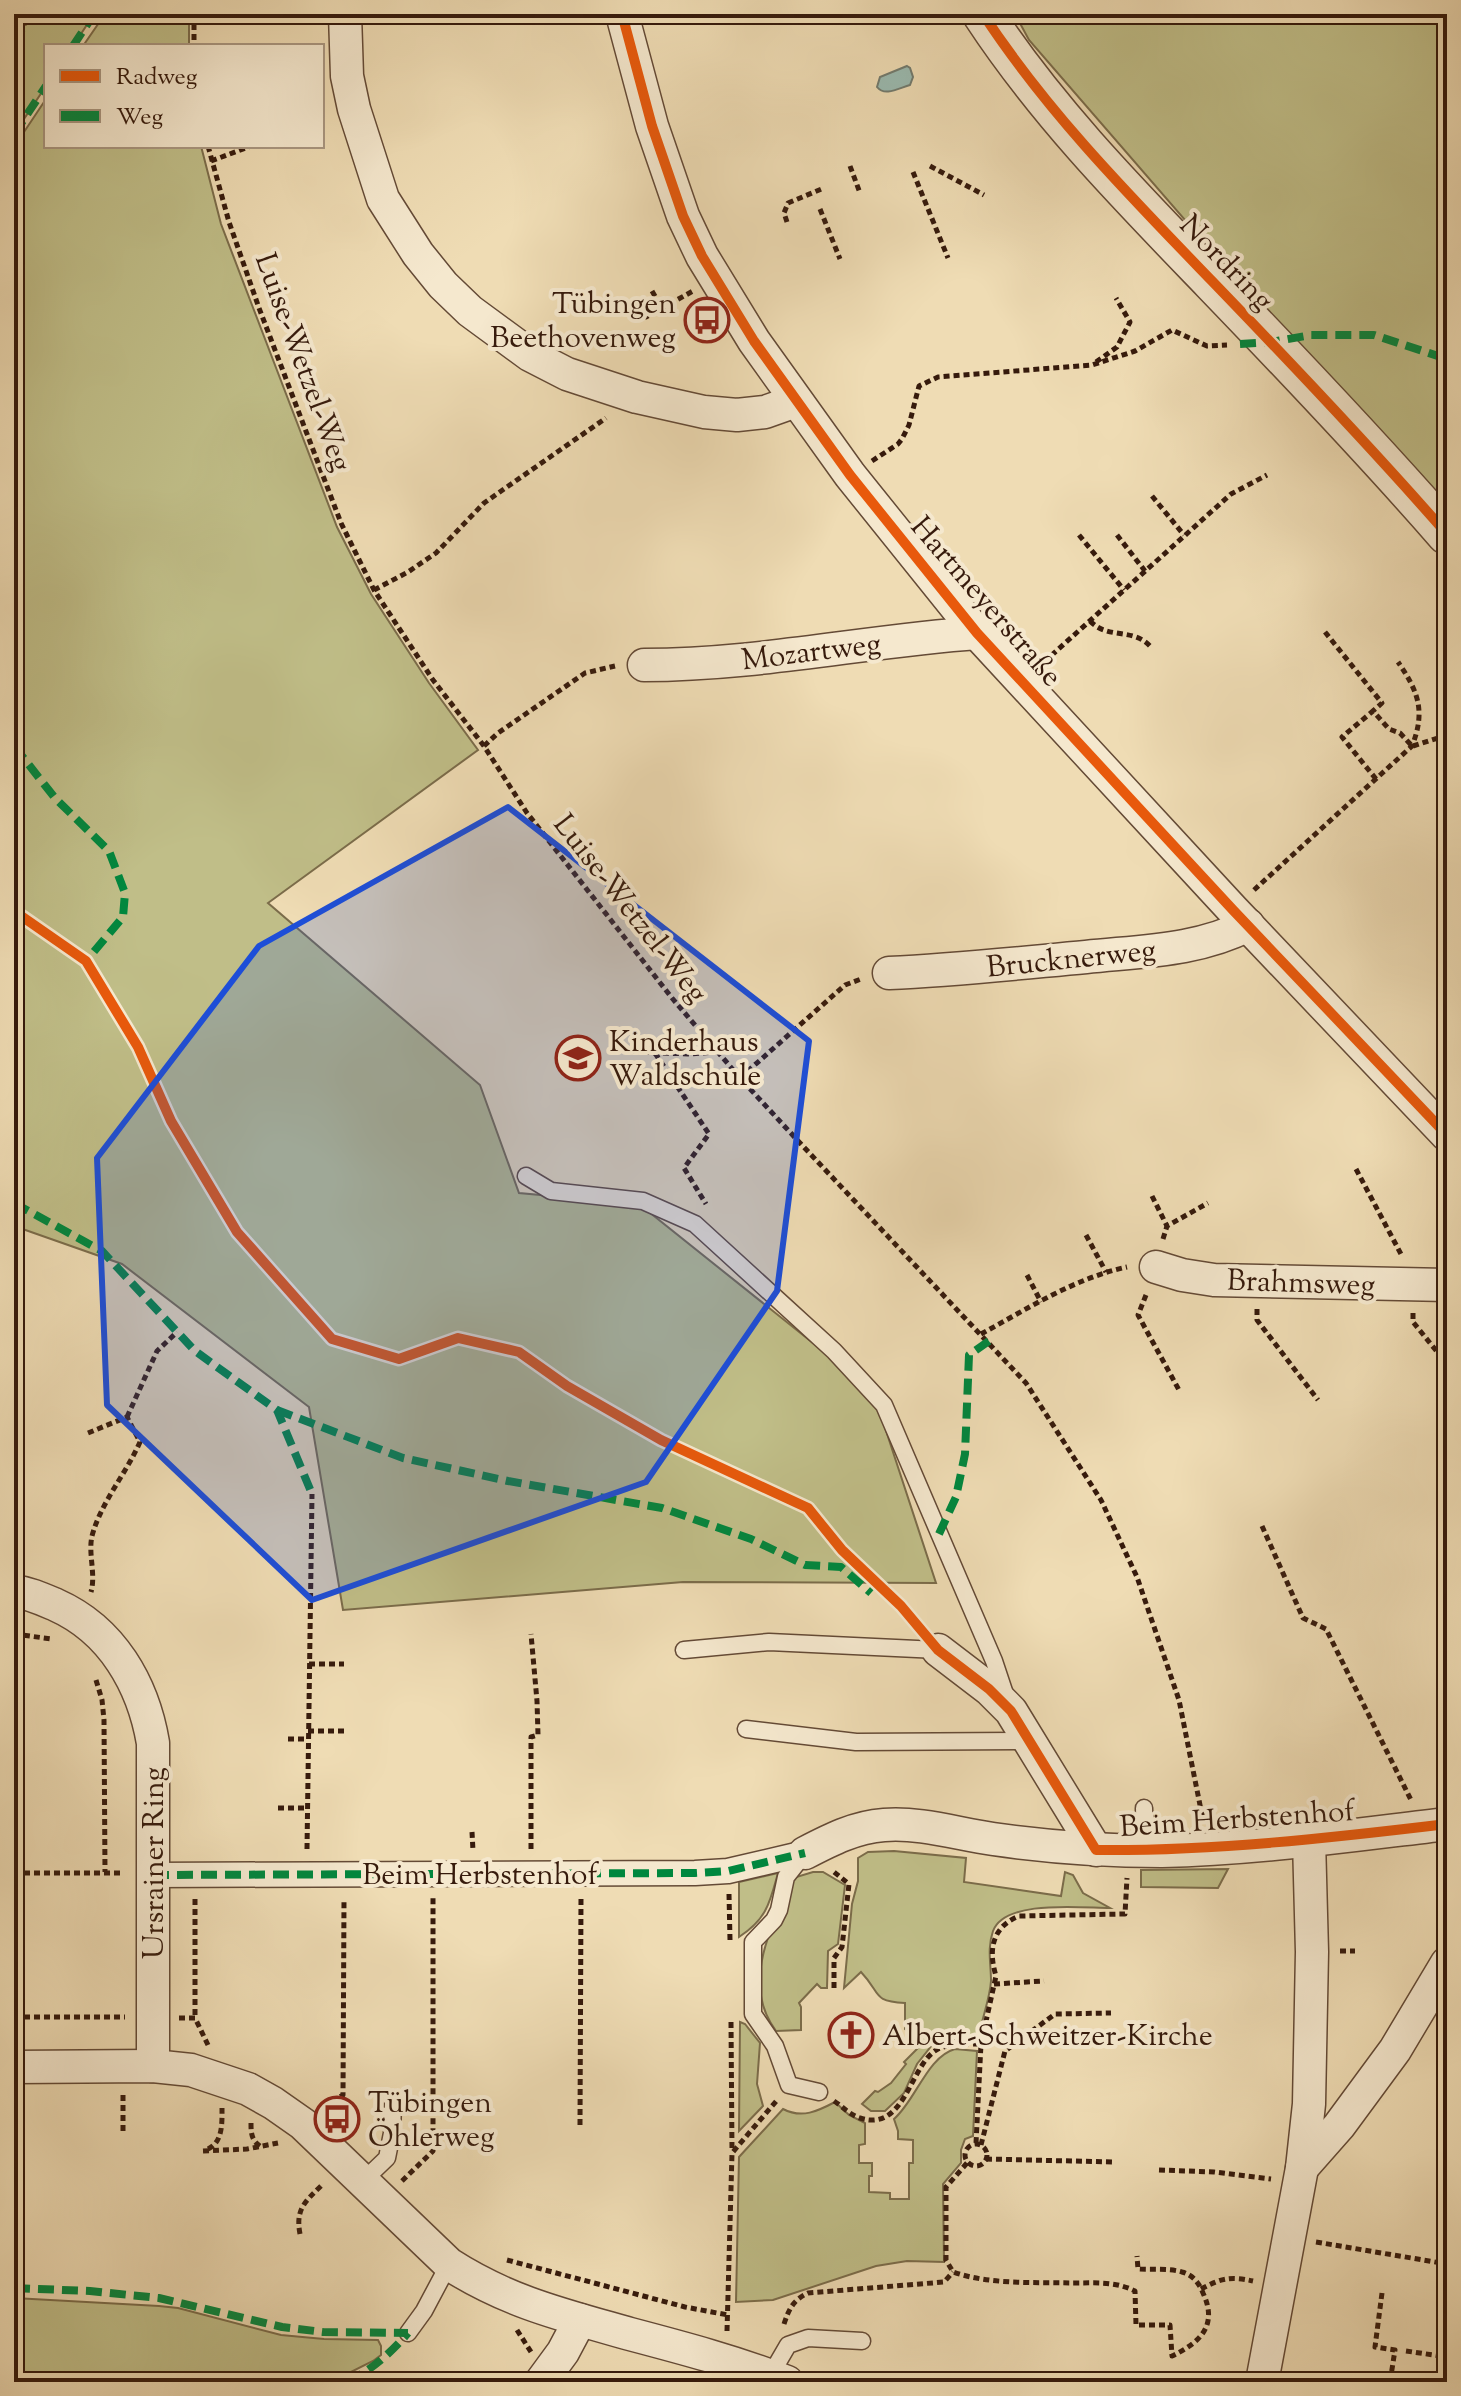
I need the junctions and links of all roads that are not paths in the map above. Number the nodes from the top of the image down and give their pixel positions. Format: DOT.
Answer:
graph roads {
  1 [pos="345,14"];
  2 [pos="622,14"];
  3 [pos="983,14"];
  4 [pos="796,401"];
  5 [pos="1447,534"];
  6 [pos="977,633"];
  7 [pos="644,665"];
  8 [pos="1248,925"];
  9 [pos="889,973"];
  10 [pos="1447,1135"];
  11 [pos="526,1176"];
  12 [pos="1156,1267"];
  13 [pos="1447,1285"];
  14 [pos="14,1591"];
  15 [pos="684,1650"];
  16 [pos="938,1650"];
  17 [pos="1011,1711"];
  18 [pos="746,1729"];
  19 [pos="1027,1741"];
  20 [pos="1144,1808"];
  21 [pos="1447,1824"];
  22 [pos="1309,1840"];
  23 [pos="818,1846"];
  24 [pos="1096,1850"];
  25 [pos="1145,1851"];
  26 [pos="153,1875"];
  27 [pos="1447,1963"];
  28 [pos="138,2066"];
  29 [pos="14,2067"];
  30 [pos="819,2092"];
  31 [pos="393,2104"];
  32 [pos="1301,2174"];
  33 [pos="362,2183"];
  34 [pos="449,2264"];
  35 [pos="580,2320"];
  36 [pos="408,2333"];
  37 [pos="862,2341"];
  38 [pos="779,2379"];
  39 [pos="541,2382"];
  40 [pos="1262,2382"];
  1 -- 4 [label="street"];
  2 -- 4 [label="street, Hartmeyerstraße"];
  3 -- 5 [label="street, Nordring"];
  4 -- 6 [label="street, Hartmeyerstraße"];
  6 -- 7 [label="street, Mozartweg"];
  6 -- 8 [label="street, Hartmeyerstraße"];
  8 -- 9 [label="street, Brucknerweg"];
  8 -- 10 [label="street, Hartmeyerstraße"];
  11 -- 17 [label="lane"];
  12 -- 13 [label="street, Brahmsweg"];
  14 -- 26 [label="street, Ursrainer Ring"];
  15 -- 16 [label="lane"];
  16 -- 17 [label="street, Beim Herbstenhof"];
  17 -- 19 [label="street, Beim Herbstenhof"];
  18 -- 19 [label="lane"];
  19 -- 24 [label="street, Beim Herbstenhof"];
  20 -- 25 [label="lane"];
  21 -- 22 [label="street, Beim Herbstenhof"];
  22 -- 25 [label="street, Beim Herbstenhof"];
  22 -- 32 [label="street, Beim Herbstenhof"];
  23 -- 24 [label="street, Beim Herbstenhof"];
  23 -- 26 [label="street, Beim Herbstenhof"];
  23 -- 30 [label="lane"];
  24 -- 25 [label="street, Beim Herbstenhof"];
  26 -- 28 [label="street, Ursrainer Ring"];
  27 -- 32 [label="street, Beim Herbstenhof"];
  28 -- 29 [label="street"];
  28 -- 33 [label="street"];
  31 -- 33 [label="lane"];
  32 -- 40 [label="street, Beim Herbstenhof"];
  33 -- 34 [label="street"];
  34 -- 35 [label="street"];
  34 -- 36 [label="lane"];
  35 -- 38 [label="street"];
  35 -- 39 [label="street"];
  37 -- 38 [label="lane"];
}
